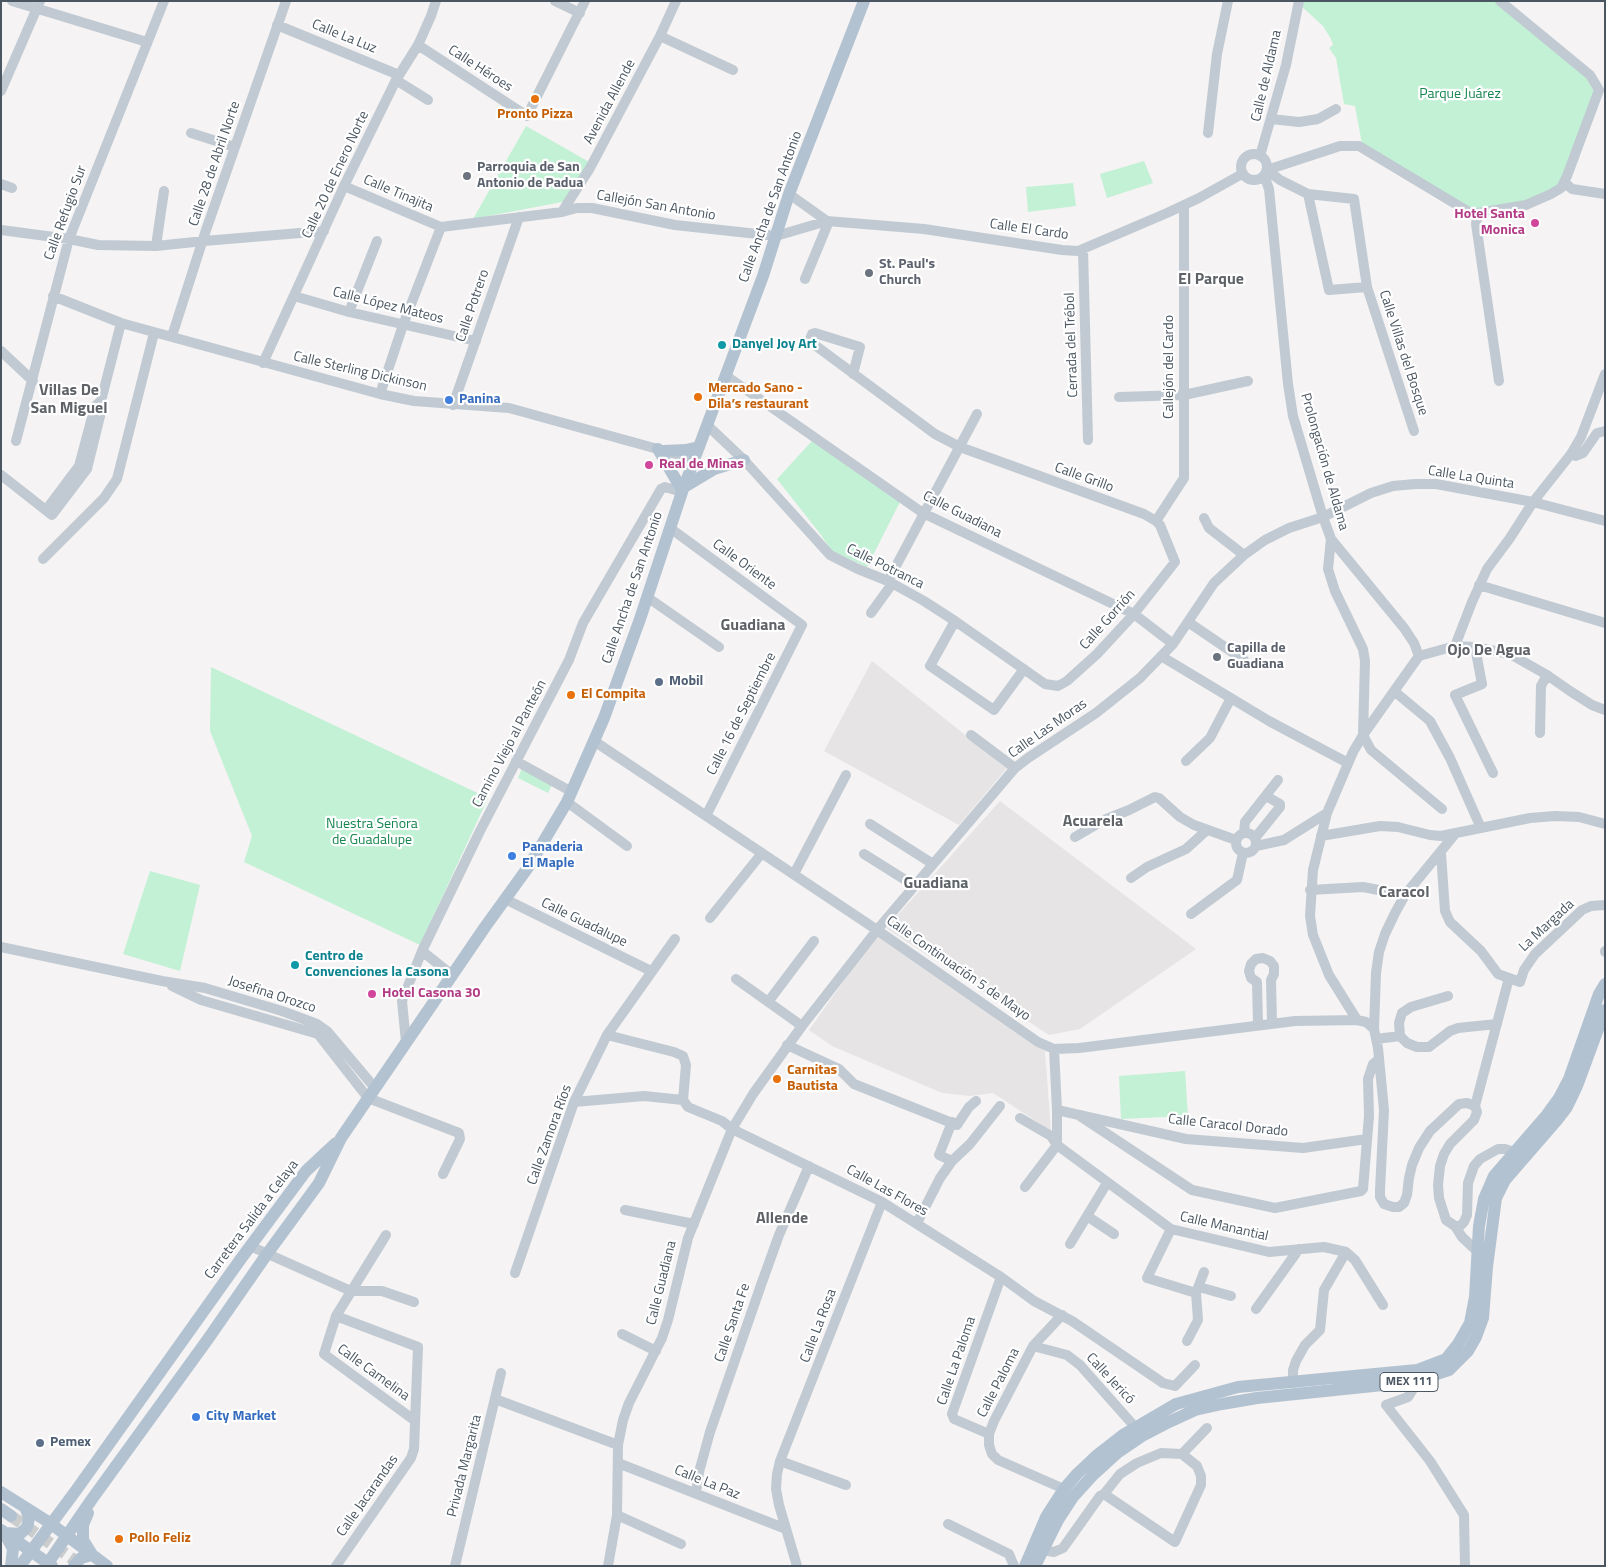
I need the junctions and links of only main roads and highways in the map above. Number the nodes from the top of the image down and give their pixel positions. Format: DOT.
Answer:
graph roads {
  1 [pos="864,1"];
  2 [pos="696,453"];
  3 [pos="744,460"];
  4 [pos="683,490"];
  5 [pos="1605,984"];
  6 [pos="1605,1010"];
  7 [pos="341,1138"];
  8 [pos="204,1310"];
  9 [pos="221,1320"];
  10 [pos="77,1489"];
  11 [pos="1,1492"];
  12 [pos="92,1499"];
  13 [pos="26,1509"];
  14 [pos="4,1521"];
  15 [pos="50,1523"];
  16 [pos="67,1536"];
  17 [pos="30,1550"];
  18 [pos="92,1555"];
  19 [pos="49,1565"];
  20 [pos="11,1566"];
  21 [pos="20,1566"];
  22 [pos="74,1566"];
  23 [pos="107,1566"];
  24 [pos="1025,1566"];
  25 [pos="1035,1566"];
  1 -- 2 [label="main road, Calle Ancha de San Antonio"];
  2 -- 4 [label="main road, Calle Ancha de San Antonio"];
  2 -- 4 [label="main road"];
  3 -- 4 [label="main road"];
  4 -- 7 [label="main road, Calle Ancha de San Antonio"];
  5 -- 24 [label="main road, MEX 111"];
  6 -- 25 [label="main road, MEX 111"];
  7 -- 8 [label="main road, Carretera Salida a Celaya"];
  7 -- 9 [label="main road"];
  8 -- 9 [label="main road"];
  8 -- 10 [label="main road, Carretera Salida a Celaya"];
  9 -- 12 [label="main road"];
  10 -- 13 [label="main road"];
  10 -- 15 [label="main road, Carretera Salida a Celaya"];
  11 -- 13 [label="main road"];
  12 -- 16 [label="main road"];
  12 -- 18 [label="main road"];
  13 -- 14 [label="main road"];
  13 -- 15 [label="main road"];
  14 -- 17 [label="main road"];
  14 -- 20 [label="main road"];
  15 -- 16 [label="main road"];
  15 -- 17 [label="main road, Carretera Salida a Celaya"];
  16 -- 18 [label="main road"];
  16 -- 19 [label="main road"];
  17 -- 19 [label="main road"];
  17 -- 21 [label="main road, Carretera Salida a Celaya"];
  18 -- 22 [label="main road"];
  18 -- 23 [label="main road"];
}
